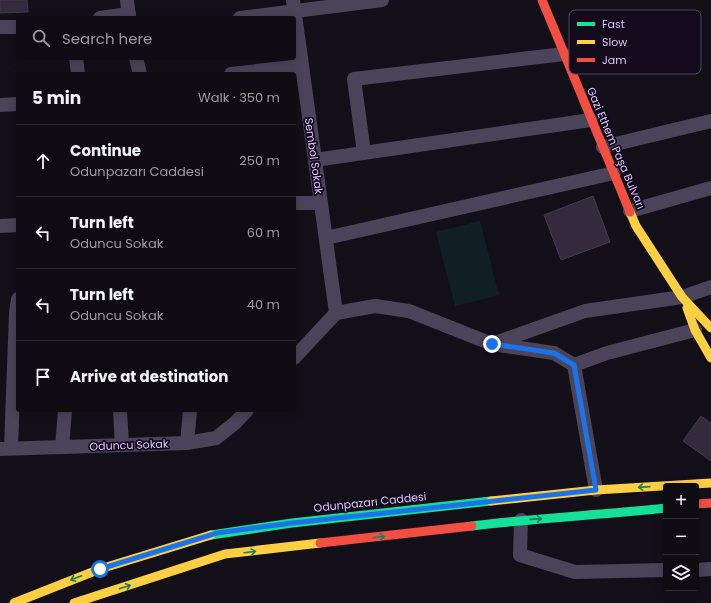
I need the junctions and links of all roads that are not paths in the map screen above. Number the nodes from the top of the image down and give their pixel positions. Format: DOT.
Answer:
graph roads {
  1 [pos="127,0"];
  2 [pos="382,0"];
  3 [pos="542,0"];
  4 [pos="293,6"];
  5 [pos="129,16"];
  6 [pos="249,16"];
  7 [pos="294,16"];
  8 [pos="296,26"];
  9 [pos="0,27"];
  10 [pos="16,27"];
  11 [pos="564,54"];
  12 [pos="76,60"];
  13 [pos="136,60"];
  14 [pos="302,66"];
  15 [pos="569,66"];
  16 [pos="78,72"];
  17 [pos="140,72"];
  18 [pos="249,72"];
  19 [pos="572,74"];
  20 [pos="0,104"];
  21 [pos="16,104"];
  22 [pos="591,120"];
  23 [pos="711,121"];
  24 [pos="603,147"];
  25 [pos="364,153"];
  26 [pos="315,160"];
  27 [pos="614,173"];
  28 [pos="711,188"];
  29 [pos="321,203"];
  30 [pos="296,204"];
  31 [pos="630,211"];
  32 [pos="16,225"];
  33 [pos="0,226"];
  34 [pos="326,238"];
  35 [pos="711,287"];
  36 [pos="682,297"];
  37 [pos="16,313"];
  38 [pos="336,313"];
  39 [pos="711,328"];
  40 [pos="695,330"];
  41 [pos="492,344"];
  42 [pos="296,356"];
  43 [pos="711,358"];
  44 [pos="574,365"];
  45 [pos="65,412"];
  46 [pos="120,412"];
  47 [pos="190,412"];
  48 [pos="245,412"];
  49 [pos="187,443"];
  50 [pos="122,445"];
  51 [pos="62,447"];
  52 [pos="6,449"];
  53 [pos="711,483"];
  54 [pos="596,490"];
  55 [pos="711,503"];
  56 [pos="699,504"];
  57 [pos="663,508"];
  58 [pos="520,520"];
  59 [pos="711,569"];
  60 [pos="663,570"];
  61 [pos="699,570"];
  62 [pos="41,592"];
  63 [pos="14,603"];
  64 [pos="43,603"];
  65 [pos="74,603"];
  1 -- 5 [label="street"];
  2 -- 4 [label="street"];
  3 -- 11 [label="main road, Gazi Ethem Paşa Bulvarı"];
  4 -- 6 [label="street"];
  4 -- 7 [label="street, Sembol Sokak"];
  8 -- 14 [label="street, Sembol Sokak"];
  9 -- 10 [label="street"];
  11 -- 15 [label="main road, Gazi Ethem Paşa Bulvarı"];
  11 -- 25 [label="street"];
  12 -- 16 [label="street"];
  13 -- 17 [label="street"];
  14 -- 18 [label="street"];
  14 -- 26 [label="street, Sembol Sokak"];
  19 -- 22 [label="main road, Gazi Ethem Paşa Bulvarı"];
  20 -- 21 [label="street"];
  22 -- 24 [label="main road, Gazi Ethem Paşa Bulvarı"];
  22 -- 25 [label="street"];
  23 -- 24 [label="street"];
  24 -- 27 [label="main road, Gazi Ethem Paşa Bulvarı"];
  25 -- 26 [label="street"];
  26 -- 29 [label="street, Sembol Sokak"];
  27 -- 31 [label="main road, Gazi Ethem Paşa Bulvarı"];
  27 -- 34 [label="street"];
  28 -- 31 [label="street"];
  29 -- 30 [label="street"];
  29 -- 34 [label="street, Sembol Sokak"];
  31 -- 36 [label="main road, Gazi Ethem Paşa Bulvarı"];
  32 -- 33 [label="street"];
  34 -- 38 [label="street, Sembol Sokak"];
  35 -- 36 [label="street"];
  36 -- 39 [label="main road, Gazi Ethem Paşa Bulvarı"];
  36 -- 40 [label="main road, Gazi Ethem Paşa Bulvarı"];
  36 -- 41 [label="street"];
  37 -- 52 [label="street"];
  38 -- 41 [label="street"];
  38 -- 42 [label="street"];
  40 -- 43 [label="main road, Gazi Ethem Paşa Bulvarı"];
  40 -- 44 [label="street"];
  41 -- 44 [label="street"];
  44 -- 54 [label="street"];
  45 -- 51 [label="street"];
  46 -- 50 [label="street"];
  47 -- 49 [label="street"];
  48 -- 49 [label="street, Oduncu Sokak"];
  49 -- 50 [label="street, Oduncu Sokak"];
  50 -- 51 [label="street, Oduncu Sokak"];
  51 -- 52 [label="street, Oduncu Sokak"];
  53 -- 54 [label="main road, Odunpazarı Caddesi, one-way"];
  54 -- 62 [label="main road, Odunpazarı Caddesi, one-way"];
  55 -- 56 [label="main road"];
  58 -- 57 [label="main road, one-way"];
  58 -- 60 [label="street"];
  65 -- 58 [label="main road, one-way"];
  59 -- 61 [label="street"];
  62 -- 63 [label="main road, Odunpazarı Caddesi"];
  62 -- 64 [label="main road"];
}
